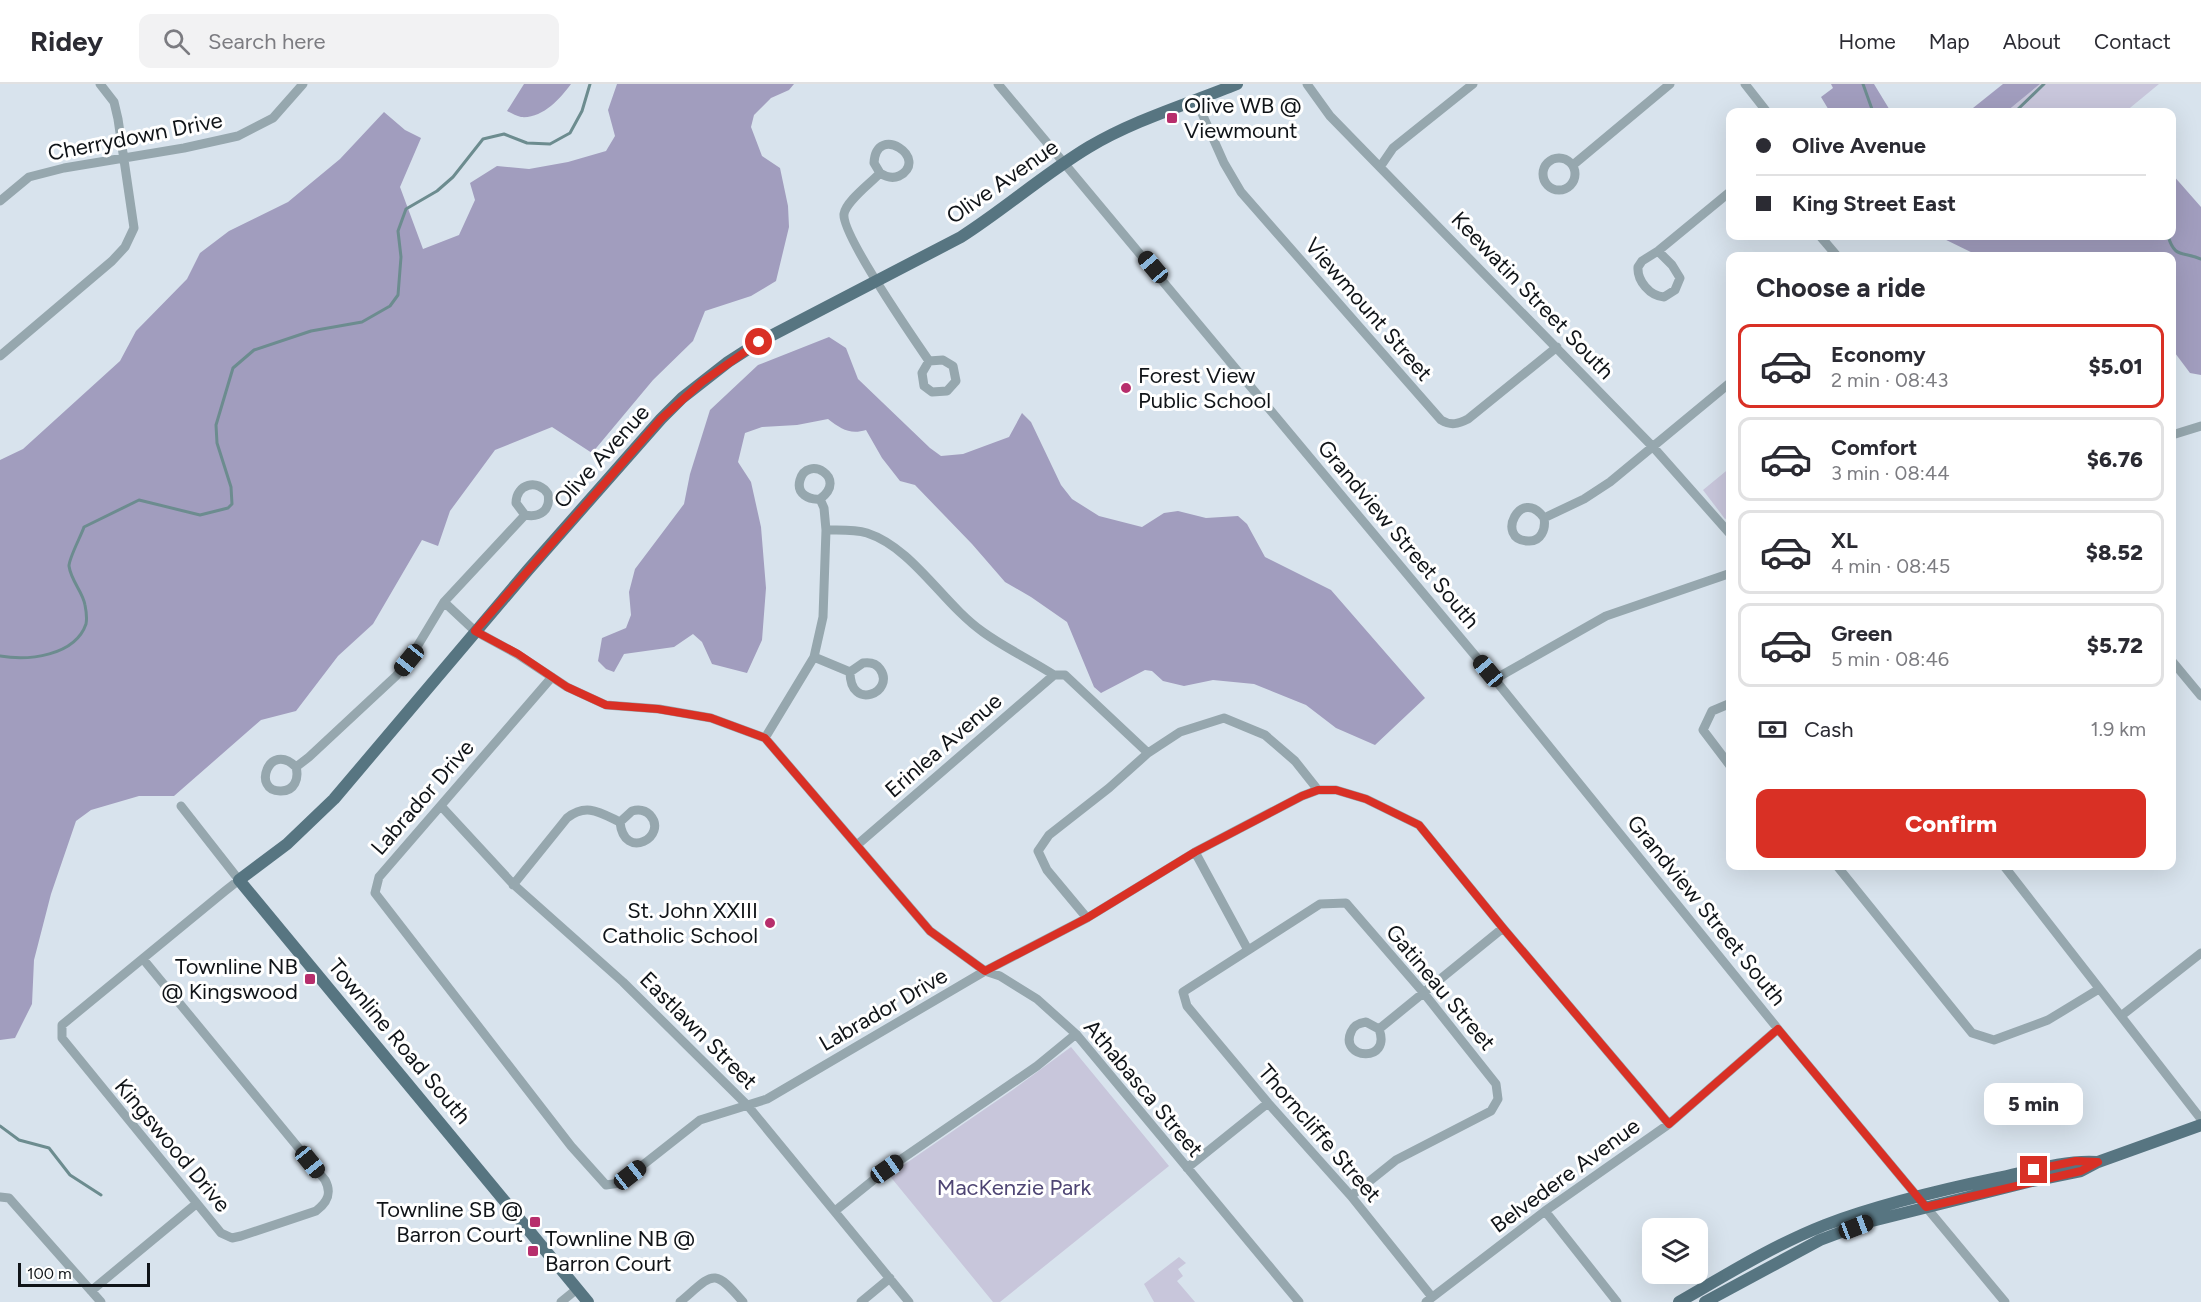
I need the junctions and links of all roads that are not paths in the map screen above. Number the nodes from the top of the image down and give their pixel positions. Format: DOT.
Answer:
graph roads {
  1 [pos="100,84"];
  2 [pos="303,84"];
  3 [pos="998,84"];
  4 [pos="1237,84"];
  5 [pos="1307,84"];
  6 [pos="1473,84"];
  7 [pos="1670,84"];
  8 [pos="1745,84"];
  9 [pos="1196,100"];
  10 [pos="1764,108"];
  11 [pos="125,158"];
  12 [pos="1065,163"];
  13 [pos="1573,165"];
  14 [pos="1380,166"];
  15 [pos="880,173"];
  16 [pos="1726,195"];
  17 [pos="0,201"];
  18 [pos="1823,240"];
  19 [pos="1658,251"];
  20 [pos="1834,252"];
  21 [pos="878,281"];
  22 [pos="1557,347"];
  23 [pos="0,356"];
  24 [pos="929,361"];
  25 [pos="1726,386"];
  26 [pos="2201,426"];
  27 [pos="2176,434"];
  28 [pos="1654,448"];
  29 [pos="820,499"];
  30 [pos="525,515"];
  31 [pos="1544,518"];
  32 [pos="1726,529"];
  33 [pos="826,530"];
  34 [pos="1726,575"];
  35 [pos="444,602"];
  36 [pos="475,631"];
  37 [pos="814,657"];
  38 [pos="850,672"];
  39 [pos="2176,673"];
  40 [pos="1054,675"];
  41 [pos="552,677"];
  42 [pos="1495,680"];
  43 [pos="2201,696"];
  44 [pos="1726,705"];
  45 [pos="765,738"];
  46 [pos="1148,753"];
  47 [pos="1726,760"];
  48 [pos="296,767"];
  49 [pos="1318,790"];
  50 [pos="181,806"];
  51 [pos="441,806"];
  52 [pos="620,822"];
  53 [pos="857,844"];
  54 [pos="1195,852"];
  55 [pos="1840,870"];
  56 [pos="2007,870"];
  57 [pos="239,880"];
  58 [pos="513,885"];
  59 [pos="1087,918"];
  60 [pos="1503,928"];
  61 [pos="1248,950"];
  62 [pos="2201,954"];
  63 [pos="143,959"];
  64 [pos="985,971"];
  65 [pos="2099,988"];
  66 [pos="1423,992"];
  67 [pos="2121,1016"];
  68 [pos="1379,1029"];
  69 [pos="1778,1029"];
  70 [pos="1076,1034"];
  71 [pos="1268,1103"];
  72 [pos="748,1106"];
  73 [pos="2201,1119"];
  74 [pos="1669,1124"];
  75 [pos="2201,1125"];
  76 [pos="2098,1162"];
  77 [pos="1187,1168"];
  78 [pos="1351,1196"];
  79 [pos="1917,1196"];
  80 [pos="0,1197"];
  81 [pos="196,1204"];
  82 [pos="1926,1207"];
  83 [pos="836,1211"];
  84 [pos="1545,1211"];
  85 [pos="890,1278"];
  86 [pos="577,1289"];
  87 [pos="91,1290"];
  88 [pos="1429,1300"];
  89 [pos="101,1302"];
  90 [pos="561,1302"];
  91 [pos="588,1302"];
  92 [pos="680,1302"];
  93 [pos="743,1302"];
  94 [pos="861,1302"];
  95 [pos="909,1302"];
  96 [pos="1299,1302"];
  97 [pos="1617,1302"];
  98 [pos="1679,1302"];
  99 [pos="1705,1302"];
  100 [pos="2005,1302"];
  1 -- 11 [label="street"];
  2 -- 11 [label="street, Cherrydown Drive"];
  3 -- 12 [label="street, Grandview Street South"];
  4 -- 9 [label="main road, Olive Avenue"];
  5 -- 14 [label="street, Keewatin Street South"];
  6 -- 14 [label="street"];
  7 -- 13 [label="street"];
  8 -- 10 [label="street"];
  9 -- 12 [label="main road, Olive Avenue"];
  9 -- 22 [label="street, Viewmount Street"];
  11 -- 17 [label="street, Cherrydown Drive"];
  11 -- 23 [label="street"];
  12 -- 21 [label="main road, Olive Avenue"];
  12 -- 42 [label="street, Grandview Street South"];
  14 -- 22 [label="street, Keewatin Street South"];
  15 -- 21 [label="street"];
  16 -- 19 [label="street"];
  18 -- 20 [label="street"];
  19 -- 19 [label="street"];
  21 -- 24 [label="street"];
  21 -- 36 [label="main road, Olive Avenue"];
  22 -- 28 [label="street, Keewatin Street South"];
  25 -- 28 [label="street"];
  26 -- 27 [label="street"];
  28 -- 31 [label="street"];
  28 -- 32 [label="street, Keewatin Street South"];
  29 -- 33 [label="street"];
  30 -- 35 [label="street"];
  33 -- 37 [label="street"];
  33 -- 40 [label="street"];
  34 -- 42 [label="street"];
  35 -- 36 [label="street, Athabasca Street"];
  35 -- 48 [label="street"];
  36 -- 41 [label="street, Athabasca Street"];
  36 -- 57 [label="main road, Olive Avenue"];
  37 -- 38 [label="street"];
  37 -- 45 [label="street"];
  39 -- 43 [label="street"];
  40 -- 46 [label="street"];
  40 -- 53 [label="street, Erinlea Avenue"];
  41 -- 45 [label="street, Athabasca Street"];
  41 -- 51 [label="street, Labrador Drive"];
  42 -- 69 [label="street, Grandview Street South"];
  44 -- 47 [label="street"];
  45 -- 53 [label="street, Athabasca Street"];
  46 -- 49 [label="street"];
  46 -- 59 [label="street"];
  49 -- 54 [label="street, Labrador Drive"];
  49 -- 60 [label="street"];
  50 -- 57 [label="street, Townline Road South"];
  51 -- 58 [label="street, Eastlawn Street"];
  51 -- 72 [label="street, Labrador Drive"];
  52 -- 58 [label="street"];
  53 -- 64 [label="street, Athabasca Street"];
  54 -- 59 [label="street, Labrador Drive"];
  54 -- 61 [label="street"];
  55 -- 65 [label="street"];
  56 -- 65 [label="street"];
  57 -- 63 [label="street, Kingswood Drive"];
  57 -- 86 [label="main road, Townline Road South"];
  58 -- 72 [label="street, Eastlawn Street"];
  59 -- 64 [label="street, Labrador Drive"];
  60 -- 66 [label="street"];
  60 -- 74 [label="street"];
  61 -- 66 [label="street, Gatineau Street"];
  61 -- 71 [label="street, Thorncliffe Street"];
  62 -- 67 [label="street"];
  63 -- 81 [label="street, Kingswood Drive"];
  63 -- 81 [label="street, Kingswood Drive"];
  64 -- 70 [label="street, Athabasca Street"];
  64 -- 72 [label="street, Labrador Drive"];
  65 -- 67 [label="street"];
  66 -- 68 [label="street"];
  66 -- 78 [label="street, Gatineau Street"];
  67 -- 73 [label="street"];
  69 -- 74 [label="street, Belvedere Avenue"];
  69 -- 79 [label="street, Grandview Street South"];
  70 -- 77 [label="street, Athabasca Street"];
  70 -- 83 [label="street"];
  71 -- 77 [label="street"];
  71 -- 78 [label="street, Thorncliffe Street"];
  72 -- 83 [label="street, Eastlawn Street"];
  74 -- 84 [label="street, Belvedere Avenue"];
  75 -- 76 [label="main road"];
  76 -- 79 [label="main road"];
  76 -- 82 [label="main road"];
  77 -- 96 [label="street, Athabasca Street"];
  78 -- 88 [label="street, Thorncliffe Street"];
  79 -- 82 [label="street, Grandview Street South"];
  79 -- 98 [label="main road"];
  80 -- 87 [label="street"];
  81 -- 87 [label="street"];
  82 -- 99 [label="main road"];
  82 -- 100 [label="street, Grandview Street South"];
  83 -- 85 [label="street, Eastlawn Street"];
  84 -- 88 [label="street, Belvedere Avenue"];
  84 -- 97 [label="street"];
  85 -- 94 [label="street"];
  85 -- 95 [label="street, Eastlawn Street"];
  86 -- 90 [label="street"];
  86 -- 91 [label="main road, Townline Road South"];
  87 -- 89 [label="street"];
  92 -- 93 [label="street"];
}
